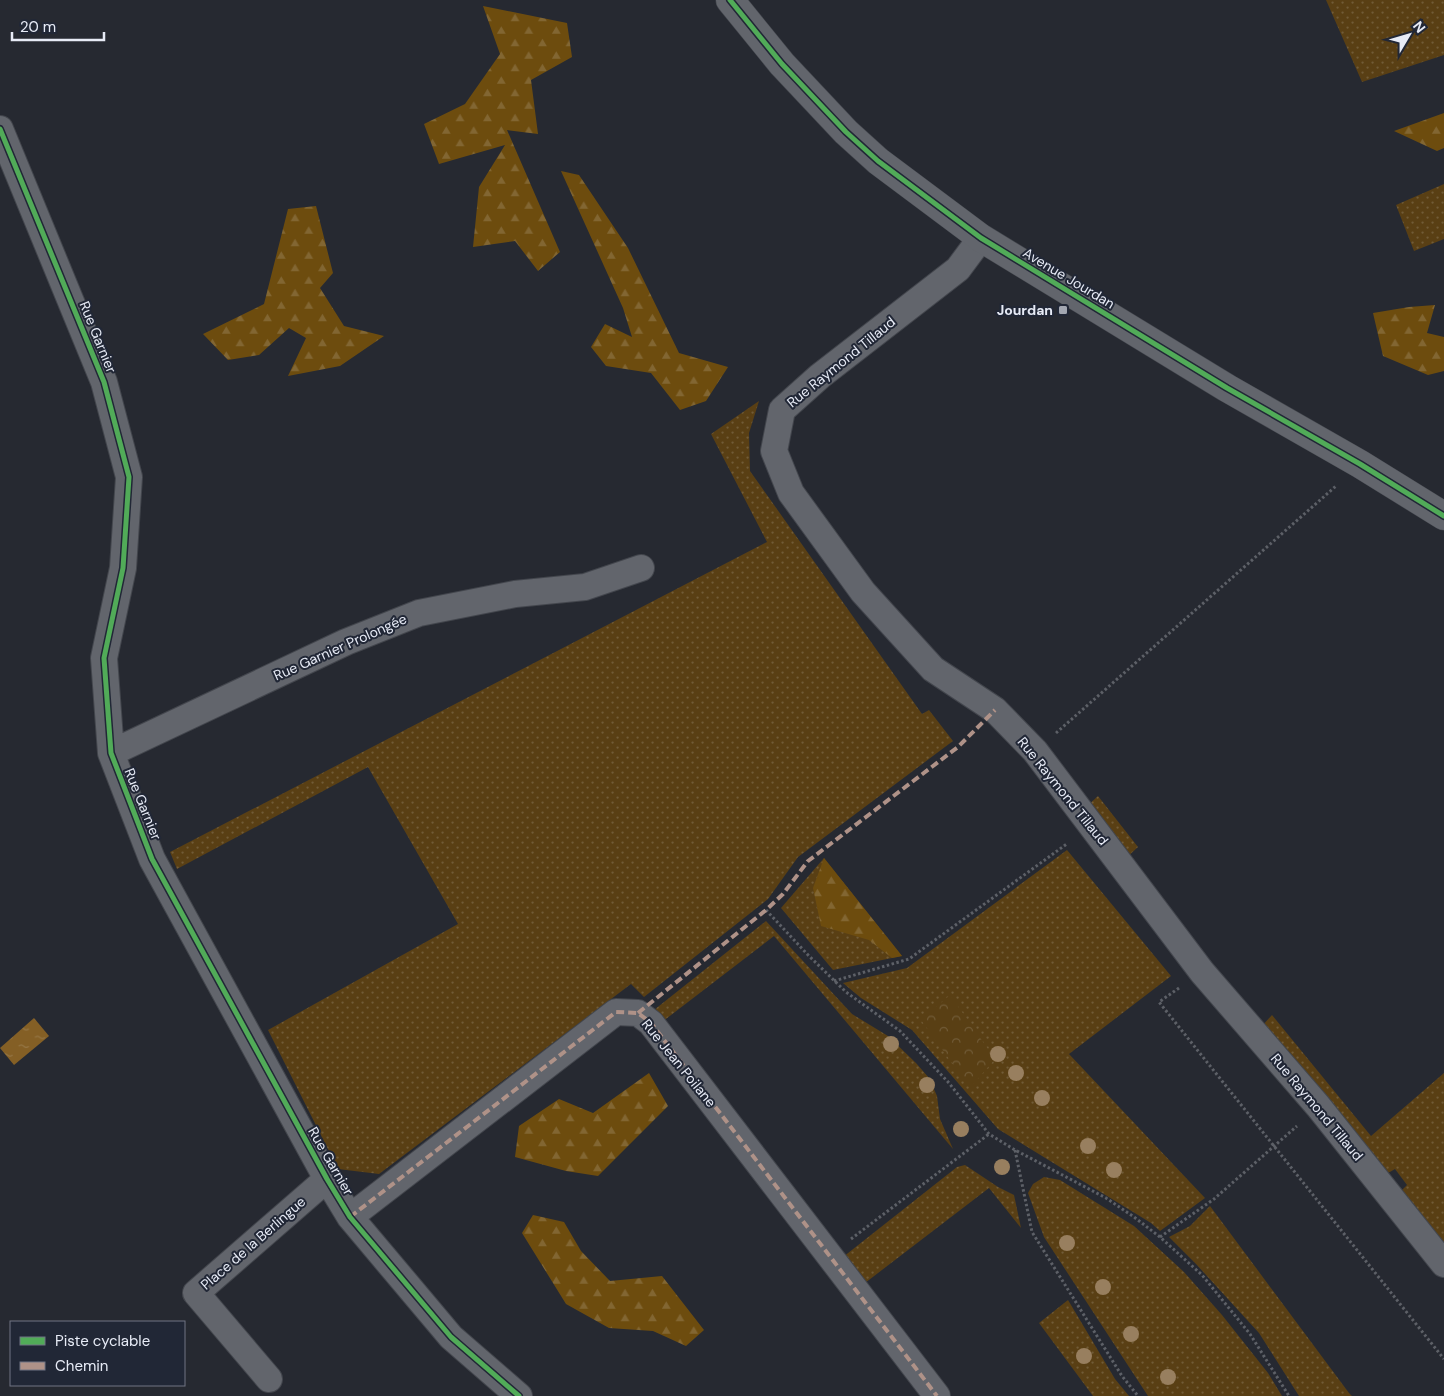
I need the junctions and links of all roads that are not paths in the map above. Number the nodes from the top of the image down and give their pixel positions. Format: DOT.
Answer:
graph roads {
  1 [pos="730,0"];
  2 [pos="0,129"];
  3 [pos="981,238"];
  4 [pos="1444,516"];
  5 [pos="641,568"];
  6 [pos="111,753"];
  7 [pos="327,1179"];
  8 [pos="350,1217"];
  9 [pos="1444,1264"];
  10 [pos="269,1378"];
  11 [pos="519,1396"];
  12 [pos="937,1396"];
  1 -- 3 [label="main road, Avenue Jourdan"];
  2 -- 6 [label="street, Rue Garnier"];
  3 -- 4 [label="main road, Avenue Jourdan"];
  3 -- 9 [label="street, Rue Raymond Tillaud"];
  5 -- 6 [label="street, Rue Garnier Prolongée"];
  6 -- 7 [label="street, Rue Garnier"];
  7 -- 8 [label="street, Rue Garnier"];
  7 -- 10 [label="street, Place de la Berlingue"];
  8 -- 11 [label="street, Rue Garnier"];
  8 -- 12 [label="street, Rue Jean Poilane"];
}
